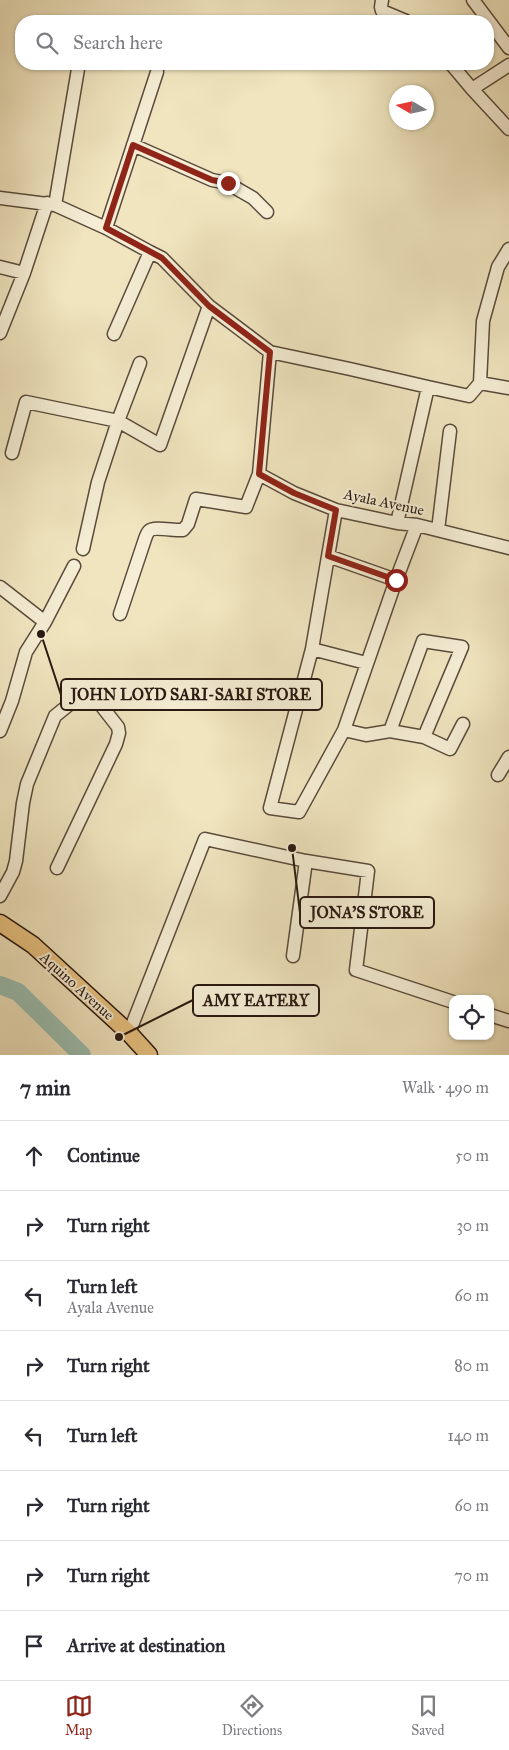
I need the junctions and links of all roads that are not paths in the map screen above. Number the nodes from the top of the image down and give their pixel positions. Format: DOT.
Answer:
graph roads {
  1 [pos="382,0"];
  2 [pos="474,0"];
  3 [pos="392,15"];
  4 [pos="485,15"];
  5 [pos="494,27"];
  6 [pos="509,48"];
  7 [pos="509,65"];
  8 [pos="78,70"];
  9 [pos="456,70"];
  10 [pos="157,72"];
  11 [pos="472,89"];
  12 [pos="509,129"];
  13 [pos="133,145"];
  14 [pos="0,198"];
  15 [pos="51,204"];
  16 [pos="267,212"];
  17 [pos="106,228"];
  18 [pos="509,249"];
  19 [pos="150,252"];
  20 [pos="0,267"];
  21 [pos="24,272"];
  22 [pos="209,306"];
  23 [pos="0,333"];
  24 [pos="114,334"];
  25 [pos="270,352"];
  26 [pos="140,363"];
  27 [pos="480,383"];
  28 [pos="428,387"];
  29 [pos="509,388"];
  30 [pos="118,421"];
  31 [pos="450,431"];
  32 [pos="12,453"];
  33 [pos="259,474"];
  34 [pos="336,510"];
  35 [pos="397,523"];
  36 [pos="417,525"];
  37 [pos="438,530"];
  38 [pos="509,548"];
  39 [pos="83,549"];
  40 [pos="328,556"];
  41 [pos="74,566"];
  42 [pos="396,580"];
  43 [pos="0,587"];
  44 [pos="120,614"];
  45 [pos="44,622"];
  46 [pos="312,649"];
  47 [pos="366,663"];
  48 [pos="463,724"];
  49 [pos="344,730"];
  50 [pos="390,730"];
  51 [pos="0,731"];
  52 [pos="424,737"];
  53 [pos="509,757"];
  54 [pos="498,775"];
  55 [pos="306,861"];
  56 [pos="57,868"];
  57 [pos="0,896"];
  58 [pos="0,923"];
  59 [pos="293,956"];
  60 [pos="449,1001"];
  61 [pos="494,1015"];
  62 [pos="509,1021"];
  63 [pos="129,1032"];
  64 [pos="149,1055"];
  1 -- 3 [label="street"];
  2 -- 4 [label="street"];
  5 -- 6 [label="street"];
  7 -- 11 [label="street"];
  8 -- 15 [label="street"];
  9 -- 11 [label="street"];
  10 -- 13 [label="street"];
  11 -- 12 [label="street"];
  13 -- 16 [label="street"];
  13 -- 17 [label="street"];
  14 -- 15 [label="street"];
  15 -- 17 [label="street"];
  15 -- 21 [label="street"];
  17 -- 19 [label="street"];
  18 -- 27 [label="street"];
  19 -- 22 [label="street"];
  19 -- 24 [label="street"];
  20 -- 21 [label="street"];
  21 -- 23 [label="street"];
  22 -- 25 [label="street"];
  22 -- 30 [label="street"];
  25 -- 28 [label="street"];
  25 -- 33 [label="street"];
  26 -- 30 [label="street"];
  27 -- 28 [label="street"];
  27 -- 29 [label="street"];
  28 -- 35 [label="street"];
  30 -- 32 [label="street"];
  30 -- 39 [label="street"];
  31 -- 37 [label="street"];
  33 -- 34 [label="street, Ayala Avenue"];
  33 -- 44 [label="street"];
  34 -- 35 [label="street, Ayala Avenue"];
  34 -- 40 [label="street"];
  35 -- 36 [label="street, Ayala Avenue"];
  36 -- 37 [label="street, Ayala Avenue"];
  36 -- 42 [label="street"];
  37 -- 38 [label="street, Ayala Avenue"];
  40 -- 42 [label="street"];
  40 -- 46 [label="street"];
  41 -- 45 [label="street"];
  42 -- 47 [label="street"];
  43 -- 45 [label="street"];
  45 -- 51 [label="street"];
  46 -- 47 [label="street"];
  46 -- 49 [label="street"];
  47 -- 49 [label="street"];
  48 -- 52 [label="street"];
  49 -- 50 [label="street"];
  50 -- 52 [label="street"];
  50 -- 52 [label="street"];
  53 -- 54 [label="street"];
  55 -- 59 [label="street"];
  55 -- 60 [label="street"];
  55 -- 63 [label="street"];
  56 -- 57 [label="street"];
  58 -- 63 [label="main road, Aquino Avenue"];
  61 -- 62 [label="street"];
  63 -- 64 [label="main road, Aquino Avenue"];
}
